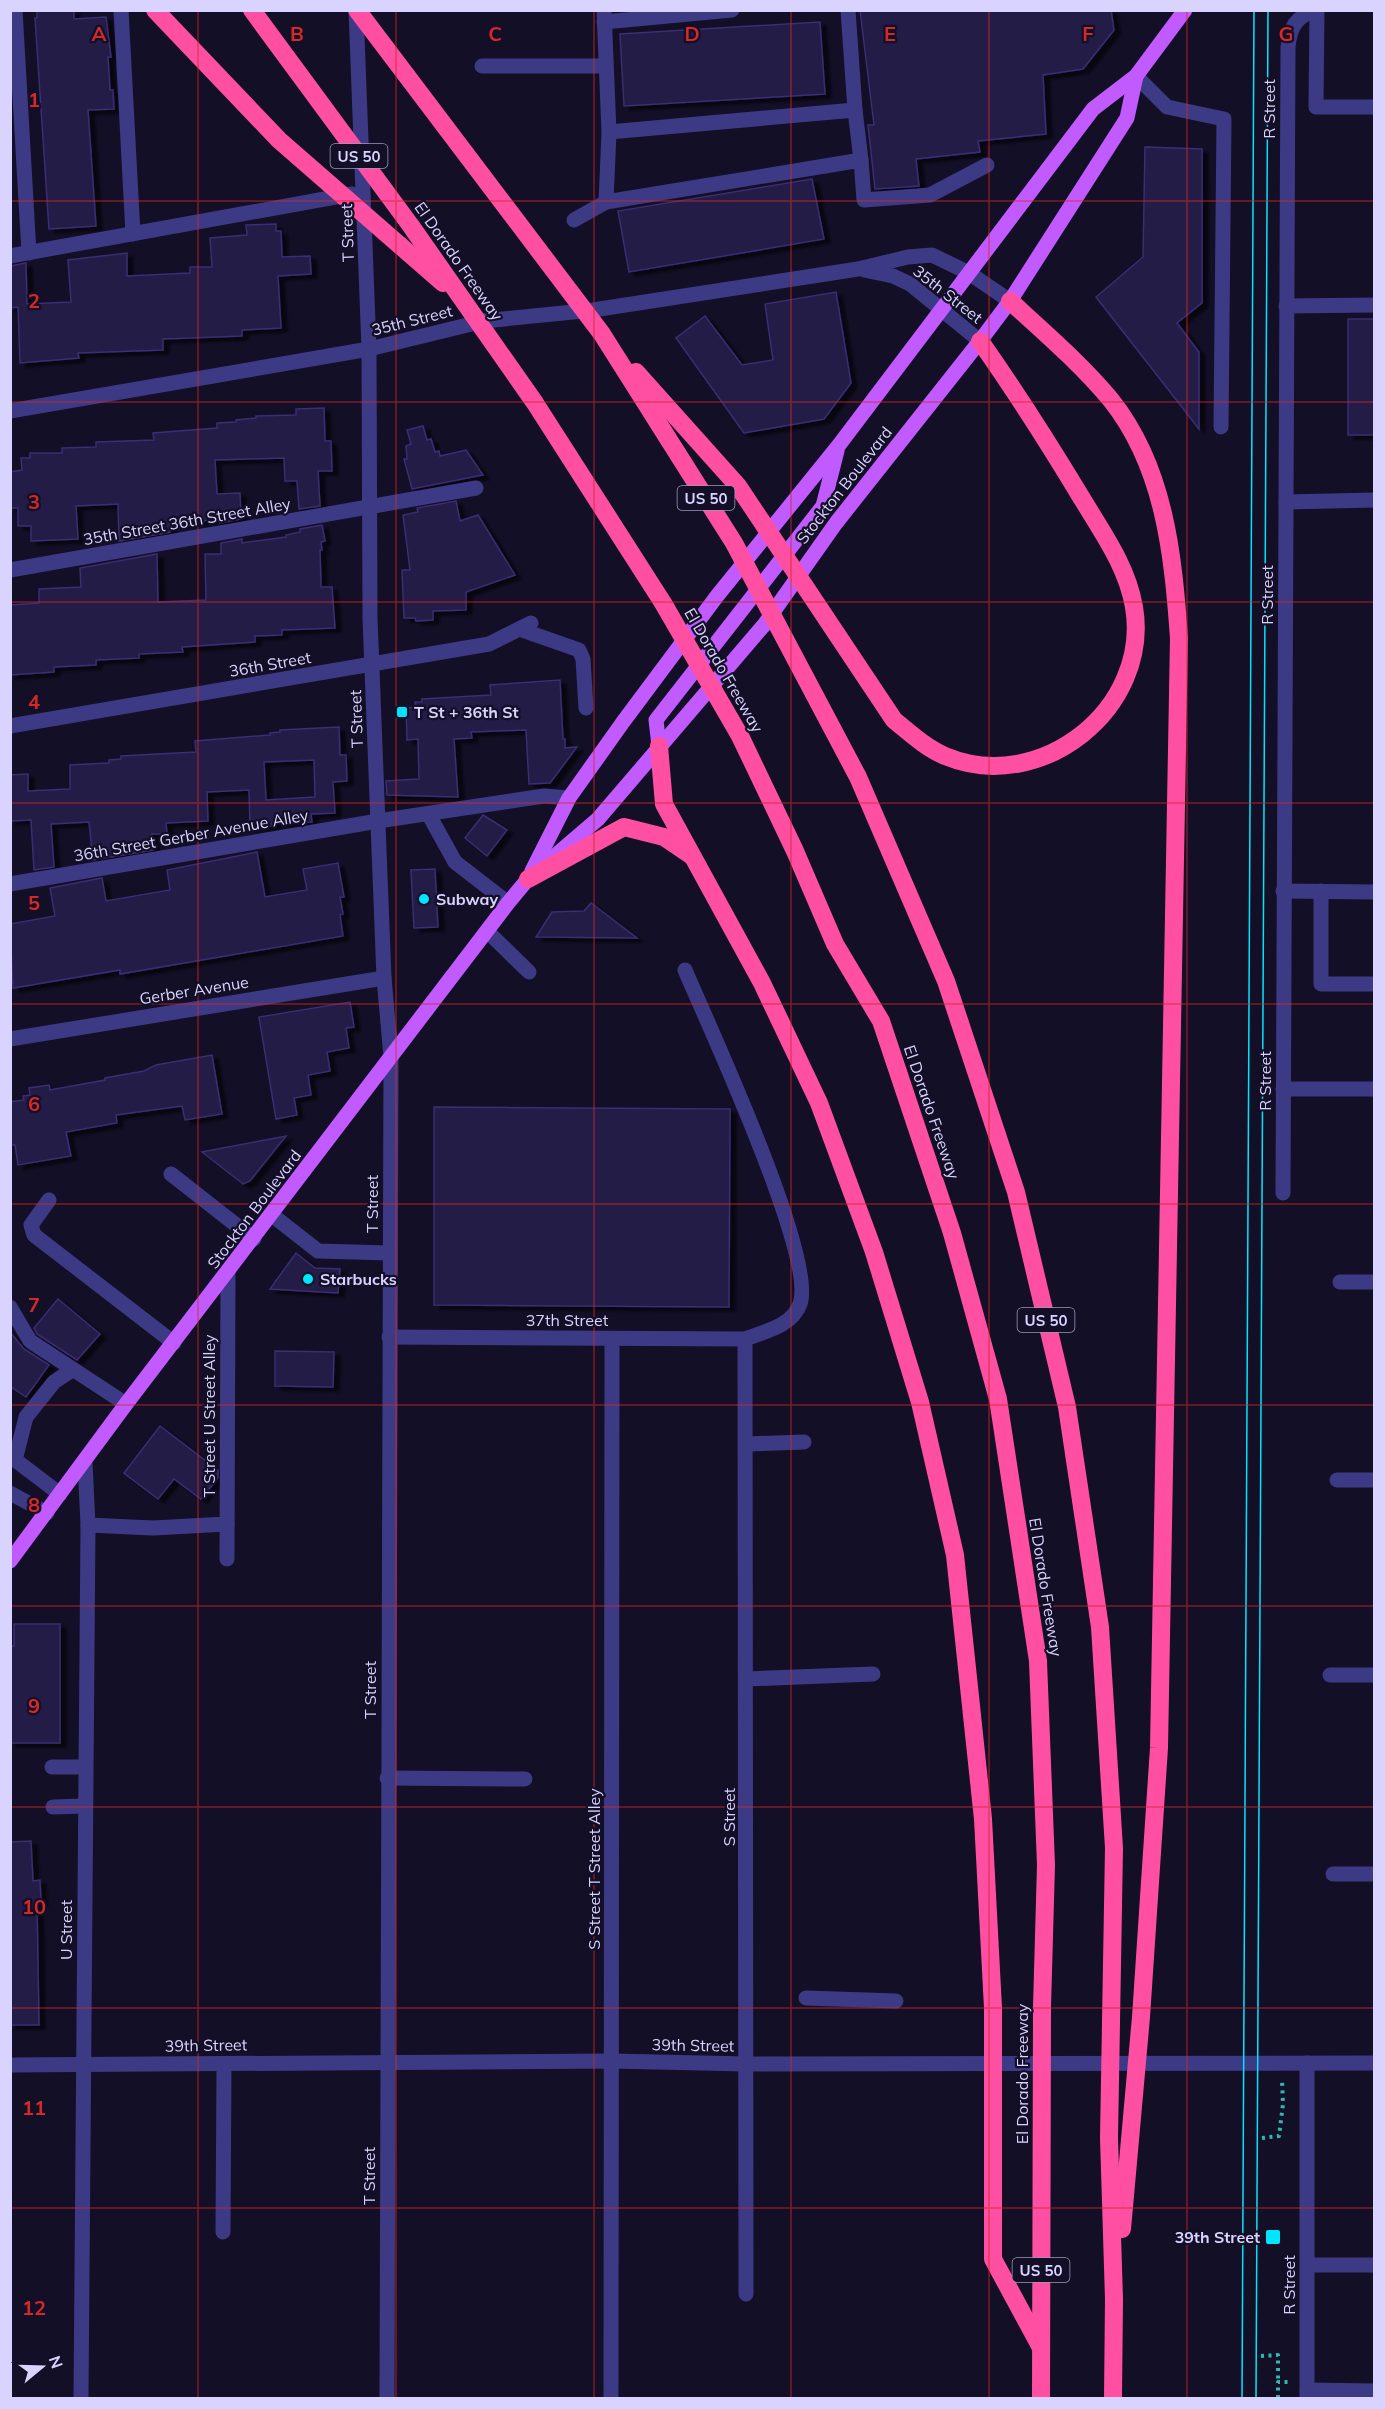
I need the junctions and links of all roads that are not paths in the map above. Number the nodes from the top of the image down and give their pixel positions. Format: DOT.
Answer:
graph roads {
  1 [pos="121,10"];
  2 [pos="155,10"];
  3 [pos="252,10"];
  4 [pos="357,10"];
  5 [pos="369,10"];
  6 [pos="732,10"];
  7 [pos="848,10"];
  8 [pos="1185,10"];
  9 [pos="1316,10"];
  10 [pos="604,16"];
  11 [pos="14,20"];
  12 [pos="388,51"];
  13 [pos="482,66"];
  14 [pos="606,66"];
  15 [pos="1136,76"];
  16 [pos="1374,107"];
  17 [pos="855,110"];
  18 [pos="609,132"];
  19 [pos="17,151"];
  20 [pos="861,160"];
  21 [pos="987,165"];
  22 [pos="364,192"];
  23 [pos="606,202"];
  24 [pos="574,220"];
  25 [pos="133,234"];
  26 [pos="29,253"];
  27 [pos="10,256"];
  28 [pos="858,269"];
  29 [pos="969,273"];
  30 [pos="1010,301"];
  31 [pos="465,302"];
  32 [pos="1374,305"];
  33 [pos="1286,306"];
  34 [pos="942,310"];
  35 [pos="602,334"];
  36 [pos="980,341"];
  37 [pos="369,350"];
  38 [pos="10,411"];
  39 [pos="1221,427"];
  40 [pos="839,445"];
  41 [pos="476,488"];
  42 [pos="1374,500"];
  43 [pos="1286,501"];
  44 [pos="369,508"];
  45 [pos="10,570"];
  46 [pos="372,665"];
  47 [pos="586,708"];
  48 [pos="10,726"];
  49 [pos="659,746"];
  50 [pos="570,798"];
  51 [pos="429,815"];
  52 [pos="378,821"];
  53 [pos="696,858"];
  54 [pos="528,879"];
  55 [pos="10,884"];
  56 [pos="1283,891"];
  57 [pos="1320,891"];
  58 [pos="1374,891"];
  59 [pos="508,903"];
  60 [pos="488,932"];
  61 [pos="685,970"];
  62 [pos="529,972"];
  63 [pos="384,978"];
  64 [pos="1374,984"];
  65 [pos="10,1039"];
  66 [pos="391,1057"];
  67 [pos="1283,1089"];
  68 [pos="1374,1089"];
  69 [pos="171,1174"];
  70 [pos="1283,1193"];
  71 [pos="50,1200"];
  72 [pos="272,1215"];
  73 [pos="254,1239"];
  74 [pos="389,1253"];
  75 [pos="228,1273"];
  76 [pos="1340,1282"];
  77 [pos="1374,1282"];
  78 [pos="10,1307"];
  79 [pos="389,1337"];
  80 [pos="612,1338"];
  81 [pos="746,1339"];
  82 [pos="174,1343"];
  83 [pos="72,1370"];
  84 [pos="126,1404"];
  85 [pos="804,1442"];
  86 [pos="746,1444"];
  87 [pos="13,1458"];
  88 [pos="85,1462"];
  89 [pos="1337,1480"];
  90 [pos="1374,1480"];
  91 [pos="10,1493"];
  92 [pos="60,1494"];
  93 [pos="47,1513"];
  94 [pos="227,1524"];
  95 [pos="87,1525"];
  96 [pos="227,1559"];
  97 [pos="10,1561"];
  98 [pos="873,1674"];
  99 [pos="1374,1674"];
  100 [pos="1330,1675"];
  101 [pos="746,1680"];
  102 [pos="52,1767"];
  103 [pos="85,1767"];
  104 [pos="387,1778"];
  105 [pos="525,1779"];
  106 [pos="84,1806"];
  107 [pos="53,1807"];
  108 [pos="1333,1874"];
  109 [pos="1374,1874"];
  110 [pos="806,1998"];
  111 [pos="896,2001"];
  112 [pos="612,2061"];
  113 [pos="386,2062"];
  114 [pos="1307,2063"];
  115 [pos="1374,2063"];
  116 [pos="224,2064"];
  117 [pos="746,2064"];
  118 [pos="10,2065"];
  119 [pos="83,2065"];
  120 [pos="223,2232"];
  121 [pos="1308,2265"];
  122 [pos="1374,2265"];
  123 [pos="746,2294"];
  124 [pos="1114,2299"];
  125 [pos="1041,2347"];
  126 [pos="1303,2390"];
  127 [pos="1374,2391"];
  128 [pos="81,2398"];
  129 [pos="387,2398"];
  130 [pos="611,2398"];
  131 [pos="1041,2398"];
  132 [pos="1113,2398"];
  1 -- 25 [label="street"];
  2 -- 31 [label="highway"];
  3 -- 31 [label="highway, El Dorado Freeway / US 50"];
  4 -- 12 [label="highway, US 50"];
  4 -- 22 [label="street, T Street"];
  5 -- 12 [label="highway"];
  6 -- 10 [label="street"];
  7 -- 17 [label="street"];
  8 -- 15 [label="main road, Stockton Boulevard"];
  9 -- 16 [label="street, R Street"];
  9 -- 33 [label="street, R Street"];
  10 -- 14 [label="street"];
  11 -- 19 [label="street"];
  12 -- 35 [label="highway, US 50"];
  13 -- 14 [label="street"];
  14 -- 18 [label="street"];
  15 -- 29 [label="main road, Stockton Boulevard"];
  15 -- 30 [label="main road, Stockton Boulevard"];
  15 -- 39 [label="street"];
  17 -- 18 [label="street"];
  17 -- 20 [label="street"];
  18 -- 23 [label="street"];
  19 -- 26 [label="street"];
  20 -- 21 [label="street"];
  20 -- 23 [label="street"];
  22 -- 25 [label="street"];
  22 -- 37 [label="street, T Street"];
  23 -- 24 [label="street"];
  25 -- 26 [label="street"];
  26 -- 27 [label="street"];
  28 -- 29 [label="street, 35th Street"];
  28 -- 34 [label="street, 35th Street"];
  28 -- 37 [label="street, 35th Street"];
  29 -- 30 [label="street, 35th Street"];
  29 -- 34 [label="main road, Stockton Boulevard"];
  30 -- 36 [label="main road, Stockton Boulevard"];
  30 -- 124 [label="highway"];
  31 -- 125 [label="highway, El Dorado Freeway / US 50"];
  32 -- 33 [label="street"];
  33 -- 43 [label="street, R Street"];
  34 -- 36 [label="street, 35th Street"];
  34 -- 40 [label="main road, Stockton Boulevard"];
  35 -- 36 [label="highway"];
  35 -- 124 [label="highway, US 50"];
  36 -- 49 [label="main road, Stockton Boulevard"];
  37 -- 38 [label="street, 35th Street"];
  37 -- 44 [label="street, T Street"];
  40 -- 49 [label="main road"];
  40 -- 50 [label="main road, Stockton Boulevard"];
  41 -- 44 [label="street, 35th Street 36th Street Alley"];
  42 -- 43 [label="street"];
  43 -- 56 [label="street, R Street"];
  44 -- 45 [label="street, 35th Street 36th Street Alley"];
  44 -- 46 [label="street, T Street"];
  46 -- 47 [label="street, 36th Street"];
  46 -- 48 [label="street, 36th Street"];
  46 -- 52 [label="street, T Street"];
  49 -- 53 [label="highway"];
  49 -- 54 [label="main road, Stockton Boulevard"];
  50 -- 51 [label="street, 36th Street Gerber Avenue Alley"];
  50 -- 54 [label="main road, Stockton Boulevard"];
  51 -- 52 [label="street, 36th Street Gerber Avenue Alley"];
  51 -- 59 [label="street"];
  52 -- 55 [label="street, 36th Street Gerber Avenue Alley"];
  52 -- 63 [label="street, T Street"];
  53 -- 54 [label="highway"];
  53 -- 125 [label="highway"];
  54 -- 59 [label="main road, Stockton Boulevard"];
  56 -- 57 [label="street"];
  56 -- 67 [label="street, R Street"];
  57 -- 58 [label="street"];
  57 -- 64 [label="street"];
  59 -- 60 [label="main road, Stockton Boulevard"];
  60 -- 62 [label="street"];
  60 -- 66 [label="main road, Stockton Boulevard"];
  61 -- 81 [label="street"];
  63 -- 65 [label="street, Gerber Avenue"];
  63 -- 66 [label="street, T Street"];
  66 -- 72 [label="main road, Stockton Boulevard"];
  66 -- 74 [label="street, T Street"];
  67 -- 68 [label="street"];
  67 -- 70 [label="street, R Street"];
  69 -- 73 [label="street"];
  71 -- 82 [label="street"];
  72 -- 73 [label="main road, Stockton Boulevard"];
  72 -- 74 [label="street"];
  73 -- 75 [label="main road, Stockton Boulevard"];
  74 -- 79 [label="street, T Street"];
  75 -- 82 [label="main road, Stockton Boulevard"];
  75 -- 94 [label="street, T Street U Street Alley"];
  76 -- 77 [label="street"];
  78 -- 83 [label="street"];
  79 -- 80 [label="street, 37th Street"];
  79 -- 104 [label="street, T Street"];
  80 -- 81 [label="street, 37th Street"];
  80 -- 112 [label="street, S Street T Street Alley"];
  81 -- 86 [label="street, S Street"];
  82 -- 84 [label="main road, Stockton Boulevard"];
  83 -- 84 [label="street"];
  83 -- 87 [label="street"];
  84 -- 88 [label="main road, Stockton Boulevard"];
  85 -- 86 [label="street"];
  86 -- 101 [label="street, S Street"];
  87 -- 92 [label="street"];
  88 -- 92 [label="main road, Stockton Boulevard"];
  88 -- 95 [label="street, U Street"];
  89 -- 90 [label="street"];
  91 -- 93 [label="street"];
  92 -- 93 [label="main road, Stockton Boulevard"];
  93 -- 97 [label="main road, Stockton Boulevard"];
  94 -- 95 [label="street"];
  94 -- 96 [label="street, T Street U Street Alley"];
  95 -- 103 [label="street, U Street"];
  98 -- 101 [label="street"];
  99 -- 100 [label="street"];
  101 -- 117 [label="street, S Street"];
  102 -- 103 [label="street"];
  103 -- 106 [label="street, U Street"];
  104 -- 105 [label="street"];
  104 -- 113 [label="street, T Street"];
  106 -- 107 [label="street"];
  106 -- 119 [label="street, U Street"];
  108 -- 109 [label="street"];
  110 -- 111 [label="street"];
  112 -- 113 [label="street, 39th Street"];
  112 -- 117 [label="street, 39th Street"];
  112 -- 130 [label="street, S Street T Street Alley"];
  113 -- 116 [label="street, 39th Street"];
  113 -- 129 [label="street, T Street"];
  114 -- 115 [label="street, 39th Street"];
  114 -- 117 [label="street, 39th Street"];
  114 -- 121 [label="street, R Street"];
  116 -- 119 [label="street, 39th Street"];
  116 -- 120 [label="street"];
  117 -- 123 [label="street, S Street"];
  118 -- 119 [label="street, 39th Street"];
  119 -- 128 [label="street, U Street"];
  121 -- 122 [label="street"];
  121 -- 126 [label="street, R Street"];
  124 -- 132 [label="highway, US 50"];
  125 -- 131 [label="highway, El Dorado Freeway / US 50"];
  126 -- 127 [label="street"];
}
